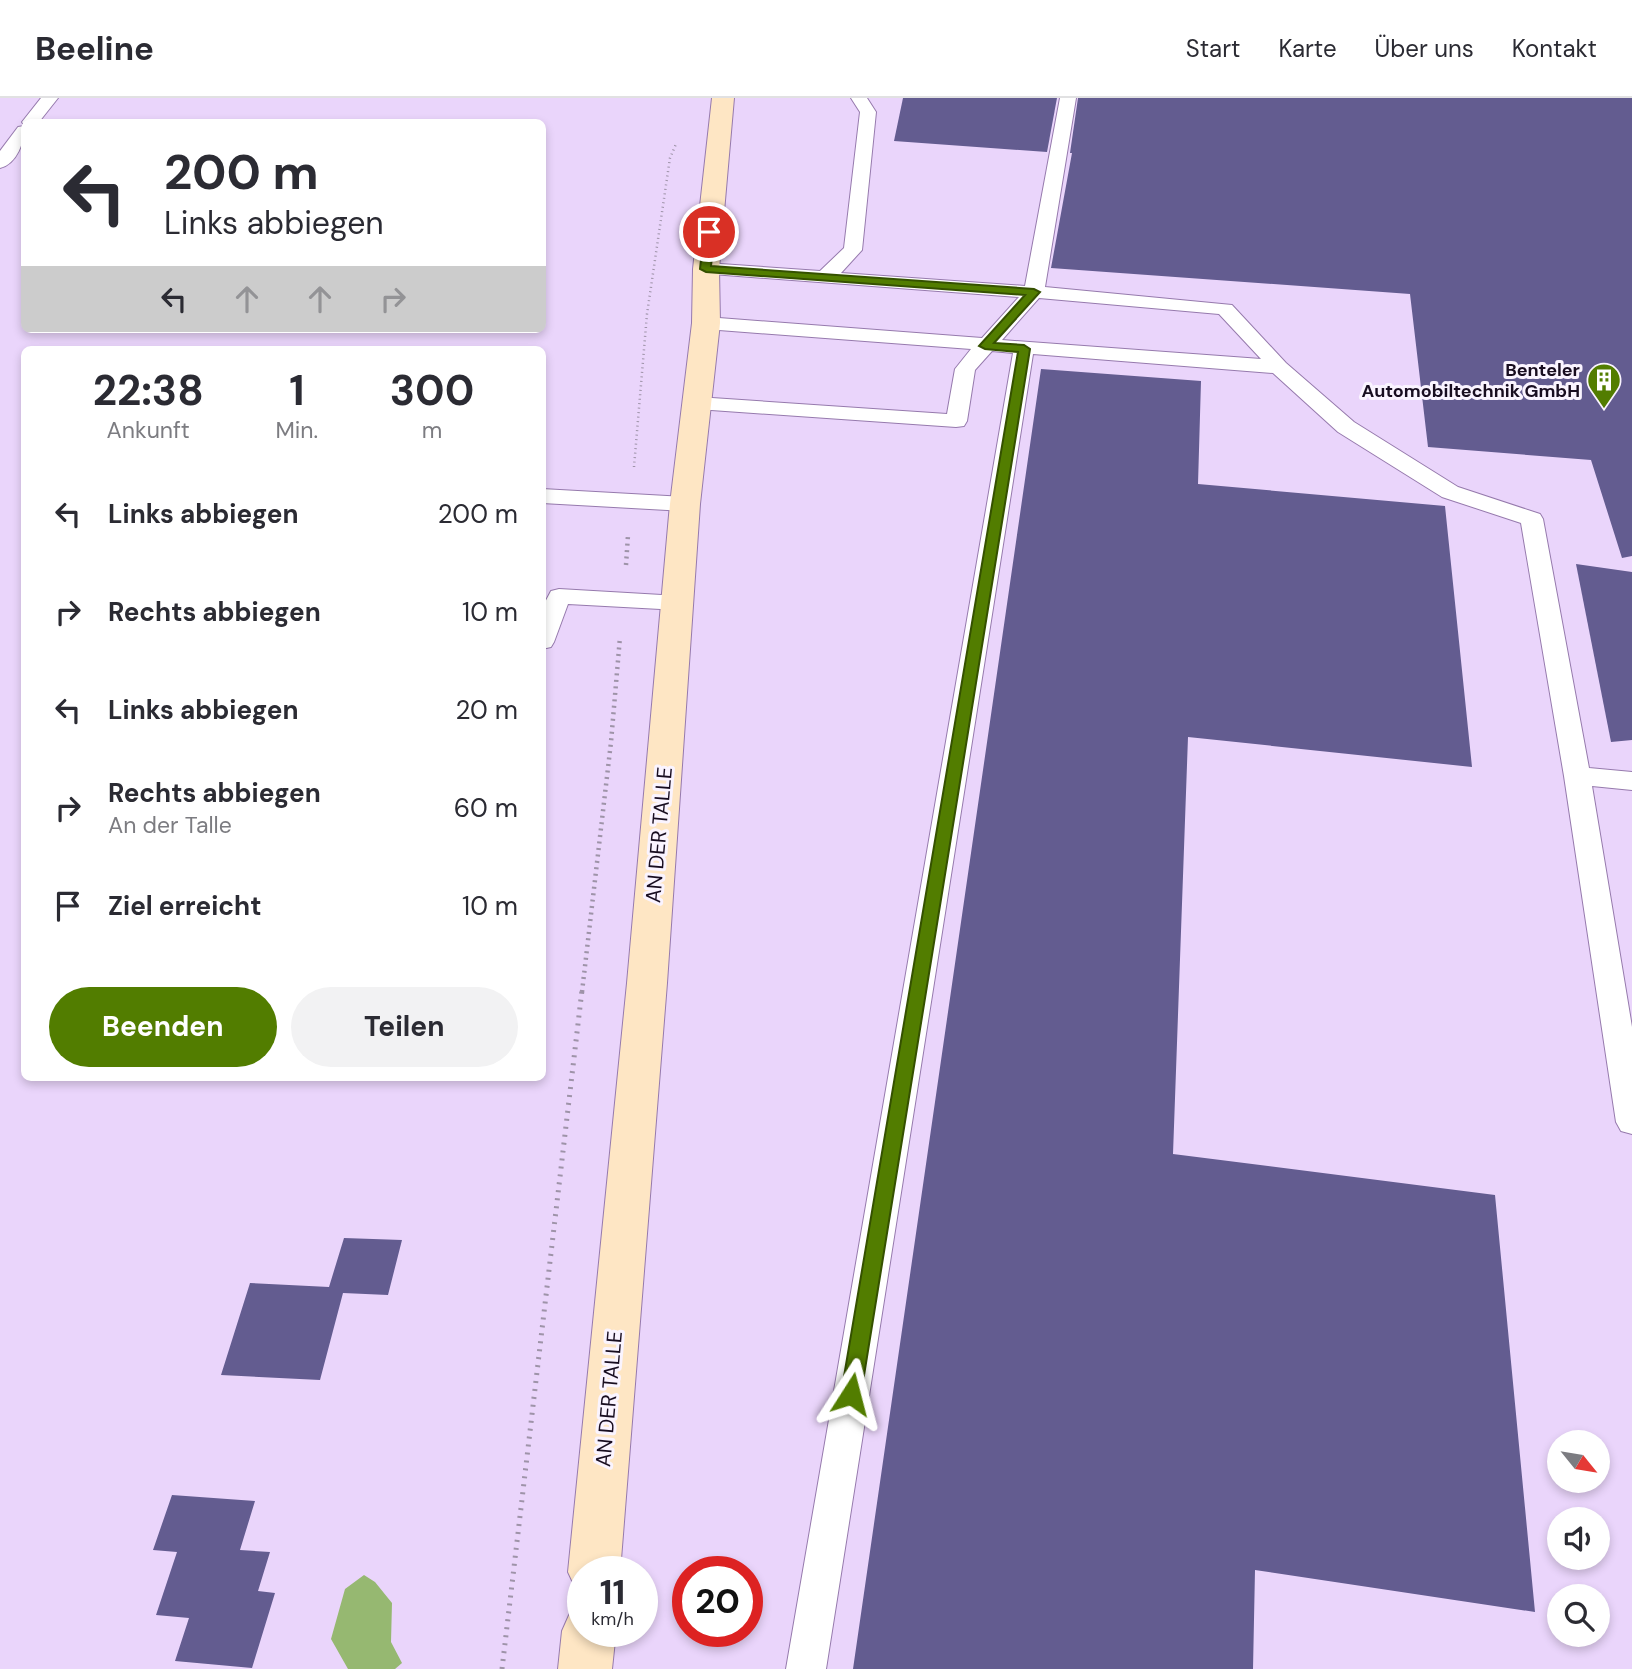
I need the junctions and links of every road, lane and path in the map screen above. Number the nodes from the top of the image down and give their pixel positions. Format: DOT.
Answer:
graph roads {
  1 [pos="50,98"];
  2 [pos="723,98"];
  3 [pos="859,98"];
  4 [pos="1068,98"];
  5 [pos="33,119"];
  6 [pos="21,135"];
  7 [pos="678,137"];
  8 [pos="0,163"];
  9 [pos="706,269"];
  10 [pos="825,277"];
  11 [pos="1034,292"];
  12 [pos="706,323"];
  13 [pos="985,346"];
  14 [pos="1024,349"];
  15 [pos="1279,367"];
  16 [pos="697,402"];
  17 [pos="546,496"];
  18 [pos="631,500"];
  19 [pos="685,504"];
  20 [pos="551,596"];
  21 [pos="623,601"];
  22 [pos="679,603"];
  23 [pos="546,622"];
  24 [pos="1577,776"];
  25 [pos="1632,781"];
  26 [pos="1632,1122"];
  27 [pos="595,1556"];
  28 [pos="587,1647"];
  29 [pos="502,1669"];
  30 [pos="585,1669"];
  31 [pos="806,1669"];
  1 -- 5 [label="lane"];
  2 -- 9 [label="street, AN DER TALLE"];
  3 -- 10 [label="lane"];
  4 -- 11 [label="lane"];
  6 -- 8 [label="lane"];
  7 -- 18 [label="path"];
  9 -- 10 [label="lane"];
  9 -- 12 [label="street, AN DER TALLE"];
  10 -- 11 [label="lane"];
  11 -- 13 [label="lane"];
  11 -- 15 [label="lane"];
  12 -- 13 [label="lane"];
  12 -- 16 [label="street, AN DER TALLE"];
  13 -- 14 [label="lane"];
  13 -- 16 [label="lane"];
  14 -- 15 [label="lane"];
  14 -- 31 [label="lane"];
  15 -- 24 [label="lane"];
  16 -- 19 [label="street, AN DER TALLE"];
  17 -- 18 [label="lane"];
  18 -- 19 [label="lane"];
  18 -- 21 [label="path"];
  19 -- 22 [label="street, AN DER TALLE"];
  20 -- 21 [label="lane"];
  20 -- 23 [label="lane"];
  21 -- 22 [label="lane"];
  21 -- 29 [label="path"];
  22 -- 27 [label="street, AN DER TALLE"];
  24 -- 25 [label="lane"];
  24 -- 26 [label="lane"];
  28 -- 30 [label="street"];
}
